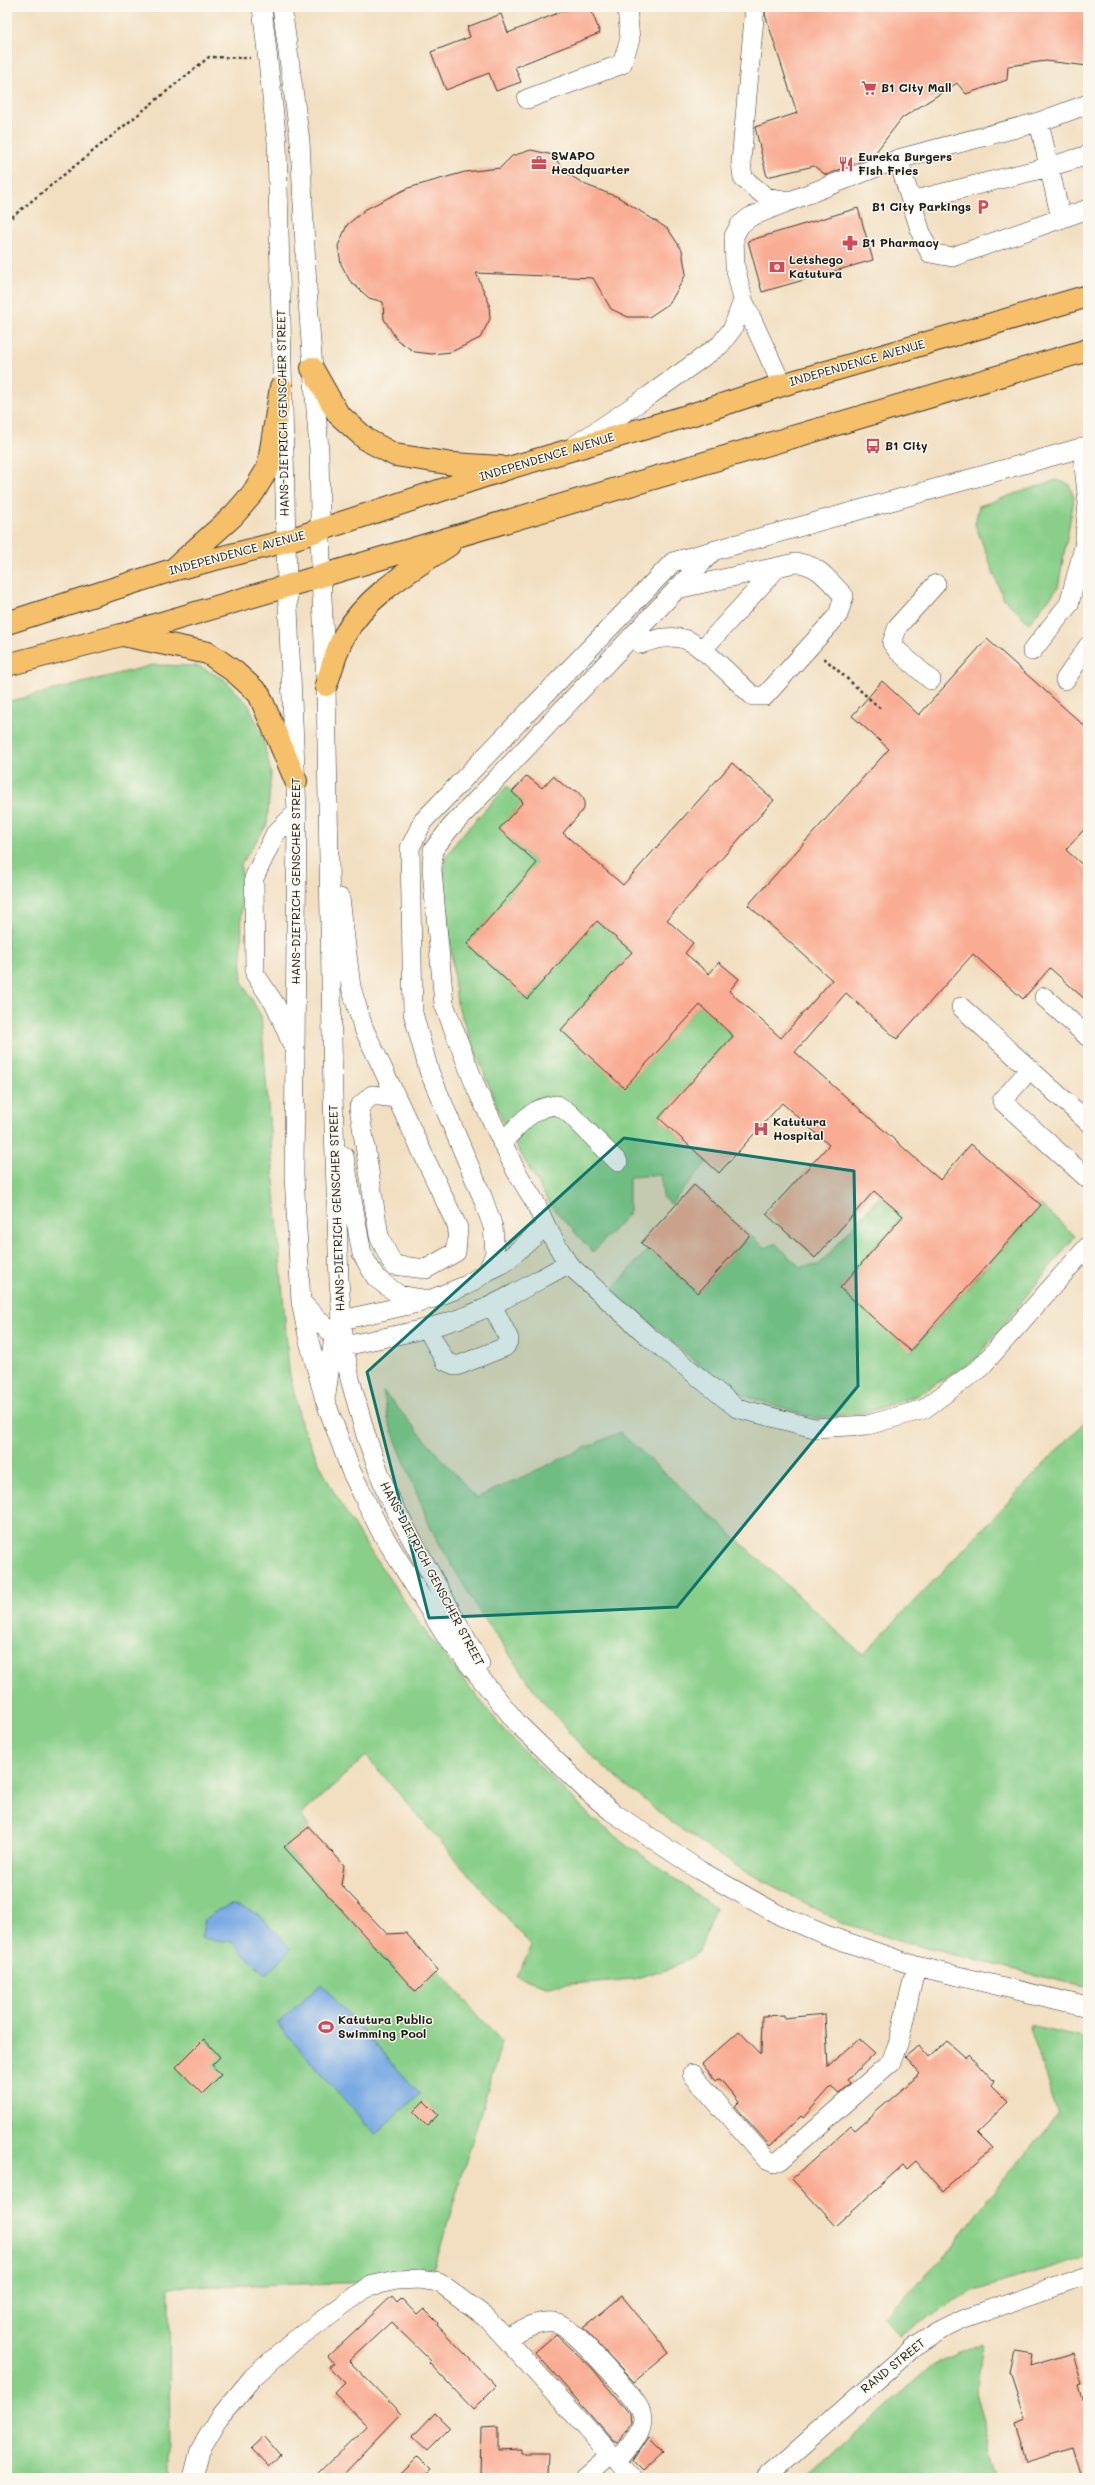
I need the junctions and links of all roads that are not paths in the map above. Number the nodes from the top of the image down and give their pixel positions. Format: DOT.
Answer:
graph roads {
  1 [pos="262,7"];
  2 [pos="282,7"];
  3 [pos="627,7"];
  4 [pos="754,7"];
  5 [pos="527,99"];
  6 [pos="1088,104"];
  7 [pos="1039,122"];
  8 [pos="1088,154"];
  9 [pos="898,160"];
  10 [pos="1049,167"];
  11 [pos="790,201"];
  12 [pos="911,201"];
  13 [pos="1088,209"];
  14 [pos="1061,219"];
  15 [pos="1088,296"];
  16 [pos="743,300"];
  17 [pos="1088,350"];
  18 [pos="312,368"];
  19 [pos="782,385"];
  20 [pos="281,387"];
  21 [pos="1085,447"];
  22 [pos="566,451"];
  23 [pos="512,467"];
  24 [pos="321,529"];
  25 [pos="467,534"];
  26 [pos="286,541"];
  27 [pos="711,553"];
  28 [pos="777,568"];
  29 [pos="172,570"];
  30 [pos="321,576"];
  31 [pos="936,584"];
  32 [pos="287,585"];
  33 [pos="677,589"];
  34 [pos="7,623"];
  35 [pos="121,635"];
  36 [pos="641,644"];
  37 [pos="1088,646"];
  38 [pos="702,650"];
  39 [pos="1032,651"];
  40 [pos="9,665"];
  41 [pos="931,680"];
  42 [pos="1065,680"];
  43 [pos="326,685"];
  44 [pos="296,781"];
  45 [pos="328,805"];
  46 [pos="297,812"];
  47 [pos="1044,997"];
  48 [pos="961,1007"];
  49 [pos="1088,1037"];
  50 [pos="296,1056"];
  51 [pos="1030,1069"];
  52 [pos="333,1096"];
  53 [pos="396,1098"];
  54 [pos="1088,1122"];
  55 [pos="502,1143"];
  56 [pos="618,1162"];
  57 [pos="1088,1179"];
  58 [pos="546,1226"];
  59 [pos="1088,1246"];
  60 [pos="568,1264"];
  61 [pos="426,1269"];
  62 [pos="488,1271"];
  63 [pos="433,1299"];
  64 [pos="302,1302"];
  65 [pos="492,1305"];
  66 [pos="427,1328"];
  67 [pos="340,1334"];
  68 [pos="325,1400"];
  69 [pos="501,1704"];
  70 [pos="916,1966"];
  71 [pos="1088,2007"];
  72 [pos="692,2074"];
  73 [pos="1087,2279"];
  74 [pos="506,2338"];
  75 [pos="614,2458"];
  76 [pos="193,2478"];
  77 [pos="584,2478"];
  78 [pos="632,2478"];
  79 [pos="766,2478"];
  1 -- 20 [label="street, HANS-DIETRICH GENSCHER STREET"];
  2 -- 18 [label="street, HANS-DIETRICH GENSCHER STREET"];
  3 -- 5 [label="street"];
  4 -- 11 [label="street"];
  6 -- 7 [label="street"];
  7 -- 9 [label="street"];
  7 -- 10 [label="street"];
  8 -- 10 [label="street"];
  9 -- 11 [label="street"];
  9 -- 12 [label="street"];
  10 -- 12 [label="street"];
  10 -- 14 [label="street"];
  11 -- 16 [label="street"];
  12 -- 14 [label="street"];
  13 -- 14 [label="street"];
  15 -- 19 [label="main road, INDEPENDENCE AVENUE"];
  16 -- 19 [label="street"];
  16 -- 22 [label="street"];
  17 -- 25 [label="main road"];
  18 -- 23 [label="main road"];
  18 -- 24 [label="street, HANS-DIETRICH GENSCHER STREET"];
  19 -- 22 [label="main road, INDEPENDENCE AVENUE"];
  20 -- 26 [label="street, HANS-DIETRICH GENSCHER STREET"];
  20 -- 29 [label="main road"];
  21 -- 27 [label="street"];
  21 -- 39 [label="street"];
  22 -- 23 [label="main road, INDEPENDENCE AVENUE"];
  23 -- 24 [label="main road, INDEPENDENCE AVENUE"];
  24 -- 26 [label="main road, INDEPENDENCE AVENUE"];
  24 -- 30 [label="street, HANS-DIETRICH GENSCHER STREET"];
  25 -- 30 [label="main road"];
  25 -- 43 [label="main road"];
  26 -- 29 [label="main road, INDEPENDENCE AVENUE"];
  26 -- 32 [label="street, HANS-DIETRICH GENSCHER STREET"];
  27 -- 33 [label="street"];
  27 -- 62 [label="street"];
  28 -- 33 [label="street"];
  28 -- 38 [label="street"];
  28 -- 38 [label="street"];
  29 -- 34 [label="main road, INDEPENDENCE AVENUE"];
  30 -- 32 [label="main road"];
  30 -- 43 [label="street, HANS-DIETRICH GENSCHER STREET"];
  31 -- 41 [label="street"];
  32 -- 35 [label="main road"];
  32 -- 44 [label="street, HANS-DIETRICH GENSCHER STREET"];
  33 -- 55 [label="street"];
  35 -- 40 [label="main road"];
  35 -- 44 [label="main road"];
  36 -- 38 [label="street"];
  37 -- 42 [label="street"];
  43 -- 45 [label="street, HANS-DIETRICH GENSCHER STREET"];
  44 -- 46 [label="street, HANS-DIETRICH GENSCHER STREET"];
  45 -- 52 [label="street, HANS-DIETRICH GENSCHER STREET"];
  45 -- 53 [label="street"];
  46 -- 50 [label="street, HANS-DIETRICH GENSCHER STREET"];
  46 -- 50 [label="street"];
  47 -- 49 [label="street"];
  48 -- 51 [label="street"];
  50 -- 64 [label="street, HANS-DIETRICH GENSCHER STREET"];
  51 -- 54 [label="street"];
  51 -- 57 [label="street"];
  52 -- 63 [label="street"];
  52 -- 67 [label="street, HANS-DIETRICH GENSCHER STREET"];
  53 -- 61 [label="street"];
  53 -- 61 [label="street"];
  55 -- 56 [label="street"];
  55 -- 58 [label="street"];
  58 -- 60 [label="street"];
  58 -- 62 [label="street"];
  59 -- 60 [label="street"];
  60 -- 65 [label="street"];
  61 -- 63 [label="street"];
  62 -- 63 [label="street"];
  63 -- 67 [label="street"];
  64 -- 67 [label="street"];
  64 -- 68 [label="street, HANS-DIETRICH GENSCHER STREET"];
  65 -- 66 [label="street"];
  65 -- 66 [label="street"];
  66 -- 67 [label="street"];
  67 -- 68 [label="street"];
  67 -- 69 [label="street, HANS-DIETRICH GENSCHER STREET"];
  68 -- 69 [label="street, HANS-DIETRICH GENSCHER STREET"];
  69 -- 70 [label="street, HANS-DIETRICH GENSCHER STREET"];
  70 -- 71 [label="street, HANS-DIETRICH GENSCHER STREET"];
  70 -- 72 [label="street"];
  73 -- 79 [label="street, RAND STREET"];
  74 -- 75 [label="street"];
  74 -- 75 [label="street"];
  74 -- 76 [label="street"];
  75 -- 77 [label="street"];
  75 -- 78 [label="street"];
}
